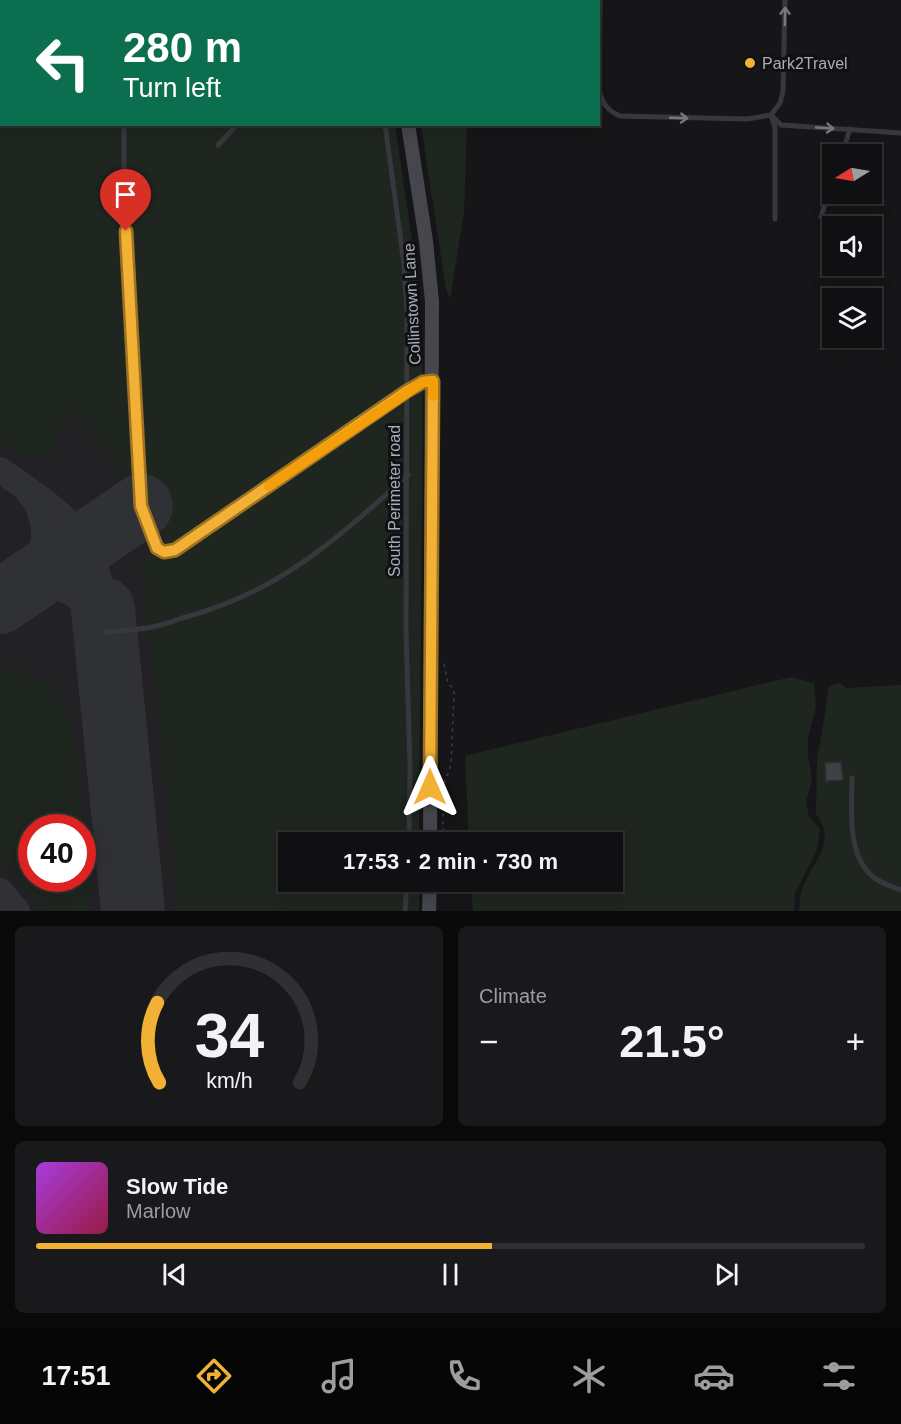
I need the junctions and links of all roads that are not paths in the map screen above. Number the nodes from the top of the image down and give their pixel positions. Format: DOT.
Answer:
graph roads {
  1 [pos="785,0"];
  2 [pos="600,92"];
  3 [pos="771,115"];
  4 [pos="124,126"];
  5 [pos="236,126"];
  6 [pos="385,126"];
  7 [pos="408,126"];
  8 [pos="850,129"];
  9 [pos="901,133"];
  10 [pos="845,144"];
  11 [pos="218,145"];
  12 [pos="825,204"];
  13 [pos="821,217"];
  14 [pos="775,219"];
  15 [pos="433,381"];
  16 [pos="407,391"];
  17 [pos="408,476"];
  18 [pos="105,632"];
  19 [pos="852,778"];
  20 [pos="409,832"];
  21 [pos="430,832"];
  22 [pos="901,890"];
  23 [pos="406,892"];
  24 [pos="430,892"];
  25 [pos="405,911"];
  26 [pos="429,911"];
  3 -- 1 [label="lane, one-way"];
  2 -- 3 [label="lane, one-way"];
  3 -- 8 [label="lane, one-way"];
  3 -- 14 [label="lane"];
  4 -- 16 [label="lane"];
  5 -- 11 [label="lane"];
  6 -- 16 [label="lane, South Perimeter road"];
  7 -- 15 [label="street, Collinstown Lane"];
  8 -- 9 [label="lane"];
  8 -- 10 [label="lane"];
  12 -- 13 [label="lane"];
  15 -- 16 [label="lane"];
  15 -- 21 [label="street, Collinstown Lane"];
  16 -- 17 [label="lane, South Perimeter road"];
  17 -- 18 [label="lane"];
  17 -- 20 [label="lane, South Perimeter road"];
  19 -- 22 [label="lane"];
  23 -- 25 [label="lane"];
  24 -- 26 [label="street"];
}
